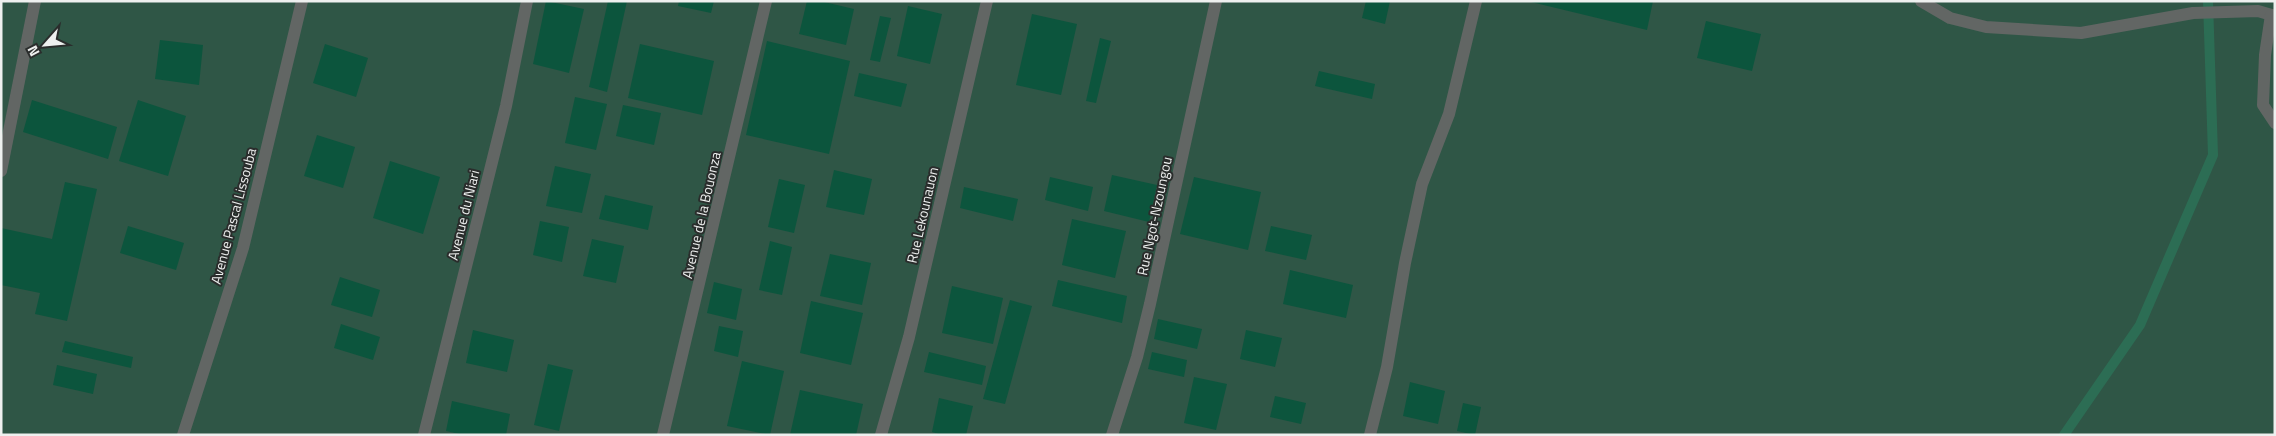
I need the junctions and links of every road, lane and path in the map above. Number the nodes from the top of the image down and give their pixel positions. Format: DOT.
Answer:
graph roads {
  1 [pos="35,1"];
  2 [pos="302,1"];
  3 [pos="527,1"];
  4 [pos="766,1"];
  5 [pos="987,1"];
  6 [pos="1216,1"];
  7 [pos="1476,1"];
  8 [pos="1921,1"];
  9 [pos="2273,15"];
  10 [pos="2275,123"];
  11 [pos="1,171"];
  12 [pos="183,435"];
  13 [pos="424,435"];
  14 [pos="663,435"];
  15 [pos="881,435"];
  16 [pos="1112,435"];
  17 [pos="1370,435"];
  1 -- 11 [label="street"];
  2 -- 12 [label="street, Avenue Pascal Lissouba"];
  3 -- 13 [label="street, Avenue du Niari"];
  4 -- 14 [label="street, Avenue de la Bouonza"];
  5 -- 15 [label="street, Rue Lekounauon"];
  6 -- 16 [label="street, Rue Ngot-Nzoungou"];
  7 -- 17 [label="street"];
  8 -- 9 [label="street"];
  9 -- 10 [label="street"];
}
